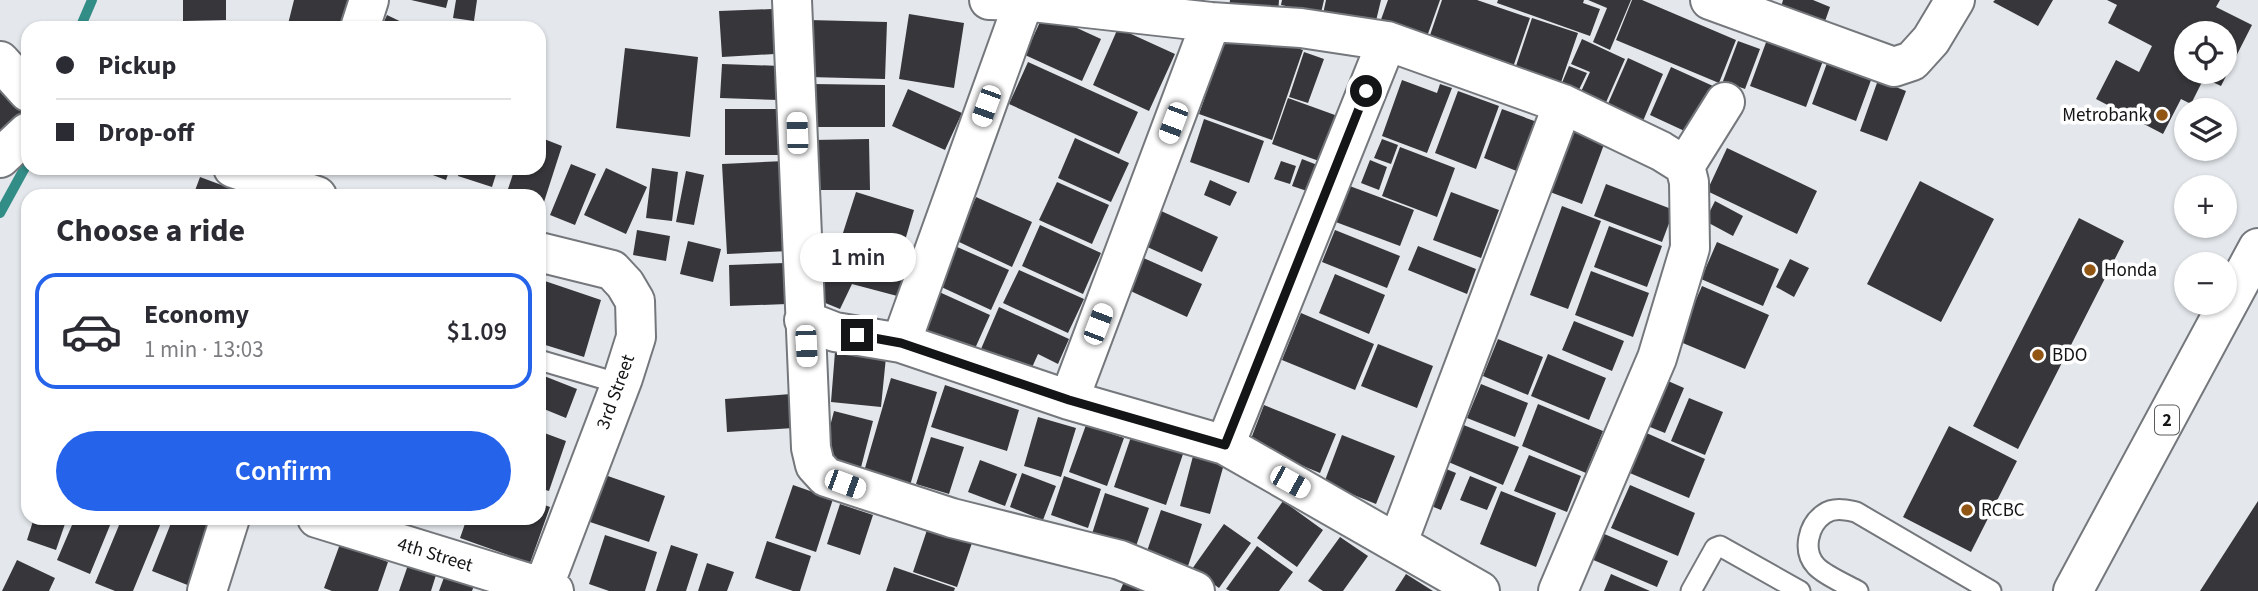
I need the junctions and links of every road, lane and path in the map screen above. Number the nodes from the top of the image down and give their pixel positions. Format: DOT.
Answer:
graph roads {
  1 [pos="369,0"];
  2 [pos="792,0"];
  3 [pos="1710,0"];
  4 [pos="1955,0"];
  5 [pos="1007,1"];
  6 [pos="1757,8"];
  7 [pos="362,21"];
  8 [pos="1211,22"];
  9 [pos="1387,41"];
  10 [pos="0,61"];
  11 [pos="21,84"];
  12 [pos="1725,102"];
  13 [pos="1563,104"];
  14 [pos="21,138"];
  15 [pos="0,158"];
  16 [pos="1685,166"];
  17 [pos="254,175"];
  18 [pos="296,189"];
  19 [pos="2258,248"];
  20 [pos="546,254"];
  21 [pos="804,320"];
  22 [pos="901,343"];
  23 [pos="546,362"];
  24 [pos="621,384"];
  25 [pos="1069,400"];
  26 [pos="1225,445"];
  27 [pos="228,525"];
  28 [pos="340,525"];
  29 [pos="1398,542"];
  30 [pos="548,589"];
  31 [pos="207,591"];
  32 [pos="1195,591"];
  33 [pos="1480,591"];
  34 [pos="1558,591"];
  35 [pos="1691,591"];
  36 [pos="1800,591"];
  37 [pos="1858,591"];
  38 [pos="1991,591"];
  39 [pos="2073,591"];
  1 -- 7 [label="main road"];
  2 -- 21 [label="main road"];
  3 -- 6 [label="main road"];
  4 -- 6 [label="main road"];
  5 -- 8 [label="main road"];
  5 -- 22 [label="main road"];
  8 -- 9 [label="main road"];
  8 -- 25 [label="main road"];
  9 -- 13 [label="main road"];
  9 -- 26 [label="main road"];
  10 -- 11 [label="main road"];
  12 -- 16 [label="main road"];
  13 -- 16 [label="main road"];
  13 -- 29 [label="main road"];
  14 -- 15 [label="main road"];
  16 -- 34 [label="main road"];
  17 -- 18 [label="main road"];
  19 -- 39 [label="main road, 2"];
  20 -- 24 [label="main road, 3rd Street"];
  21 -- 22 [label="main road"];
  21 -- 32 [label="main road"];
  22 -- 25 [label="main road"];
  23 -- 24 [label="lane"];
  24 -- 30 [label="main road, 3rd Street"];
  25 -- 26 [label="main road"];
  26 -- 29 [label="main road"];
  27 -- 31 [label="main road"];
  28 -- 30 [label="main road, 4th Street"];
  29 -- 33 [label="main road"];
  35 -- 36 [label="lane"];
  37 -- 38 [label="lane"];
}
